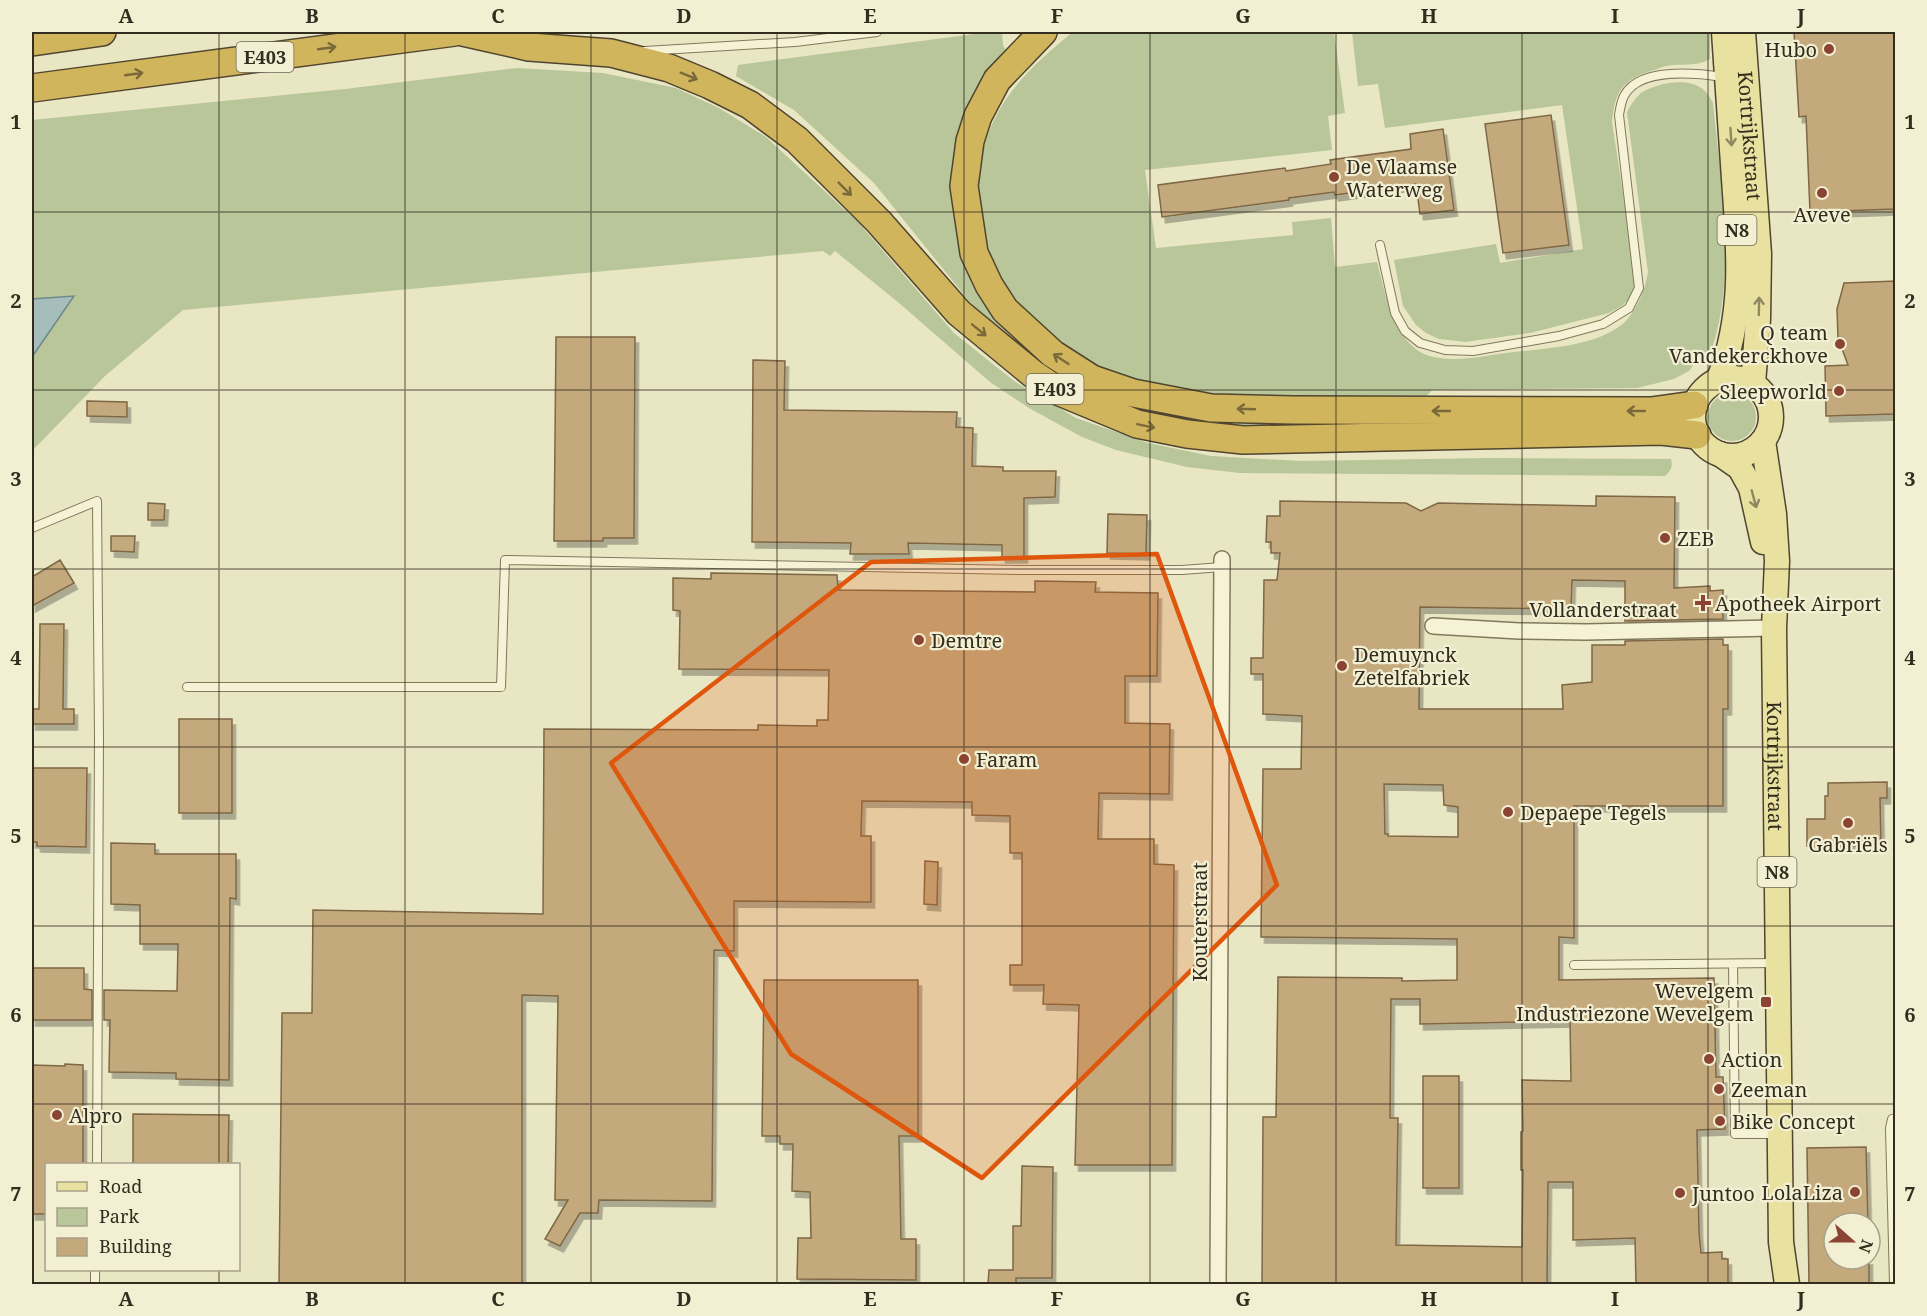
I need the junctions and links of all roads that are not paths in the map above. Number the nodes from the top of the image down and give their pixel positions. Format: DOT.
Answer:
graph roads {
  1 [pos="102,32"];
  2 [pos="455,32"];
  3 [pos="463,32"];
  4 [pos="877,32"];
  5 [pos="1044,32"];
  6 [pos="1724,32"];
  7 [pos="1743,32"];
  8 [pos="32,42"];
  9 [pos="610,53"];
  10 [pos="1727,78"];
  11 [pos="32,88"];
  12 [pos="1380,245"];
  13 [pos="1719,379"];
  14 [pos="1754,384"];
  15 [pos="1694,405"];
  16 [pos="1697,435"];
  17 [pos="1763,441"];
  18 [pos="1720,454"];
  19 [pos="32,528"];
  20 [pos="1222,563"];
  21 [pos="1774,621"];
  22 [pos="1433,626"];
  23 [pos="187,687"];
  24 [pos="1778,963"];
  25 [pos="1733,964"];
  26 [pos="1574,965"];
  27 [pos="1896,1118"];
  28 [pos="1780,1134"];
  29 [pos="97,1163"];
  30 [pos="1781,1242"];
  31 [pos="1218,1284"];
  32 [pos="1773,1284"];
  33 [pos="1787,1284"];
  34 [pos="1894,1284"];
  1 -- 8 [label="highway"];
  11 -- 2 [label="highway, E403, one-way"];
  3 -- 9 [label="highway, E403"];
  4 -- 9 [label="lane"];
  15 -- 5 [label="highway, E403, one-way"];
  6 -- 10 [label="main road, Kortrijkstraat / N8"];
  14 -- 7 [label="main road, Kortrijkstraat / N8, one-way"];
  9 -- 16 [label="highway, E403, one-way"];
  10 -- 12 [label="lane"];
  10 -- 13 [label="main road, Kortrijkstraat / N8, one-way"];
  13 -- 14 [label="main road"];
  13 -- 15 [label="main road, N8"];
  14 -- 17 [label="main road, N8"];
  15 -- 16 [label="main road"];
  16 -- 18 [label="main road, N8"];
  17 -- 18 [label="main road"];
  17 -- 21 [label="main road, Kortrijkstraat / N8"];
  18 -- 21 [label="main road, Kortrijkstraat / N8, one-way"];
  19 -- 29 [label="lane"];
  20 -- 23 [label="lane"];
  20 -- 31 [label="street, Kouterstraat"];
  21 -- 22 [label="street, Vollanderstraat"];
  21 -- 24 [label="main road, Kortrijkstraat / N8"];
  24 -- 25 [label="lane"];
  24 -- 28 [label="main road, Kortrijkstraat / N8"];
  25 -- 26 [label="lane"];
  25 -- 28 [label="lane"];
  27 -- 34 [label="lane"];
  28 -- 30 [label="main road, Kortrijkstraat / N8"];
  30 -- 32 [label="main road, Kortrijkstraat / N8"];
  30 -- 33 [label="main road, Kortrijkstraat / N8"];
}
